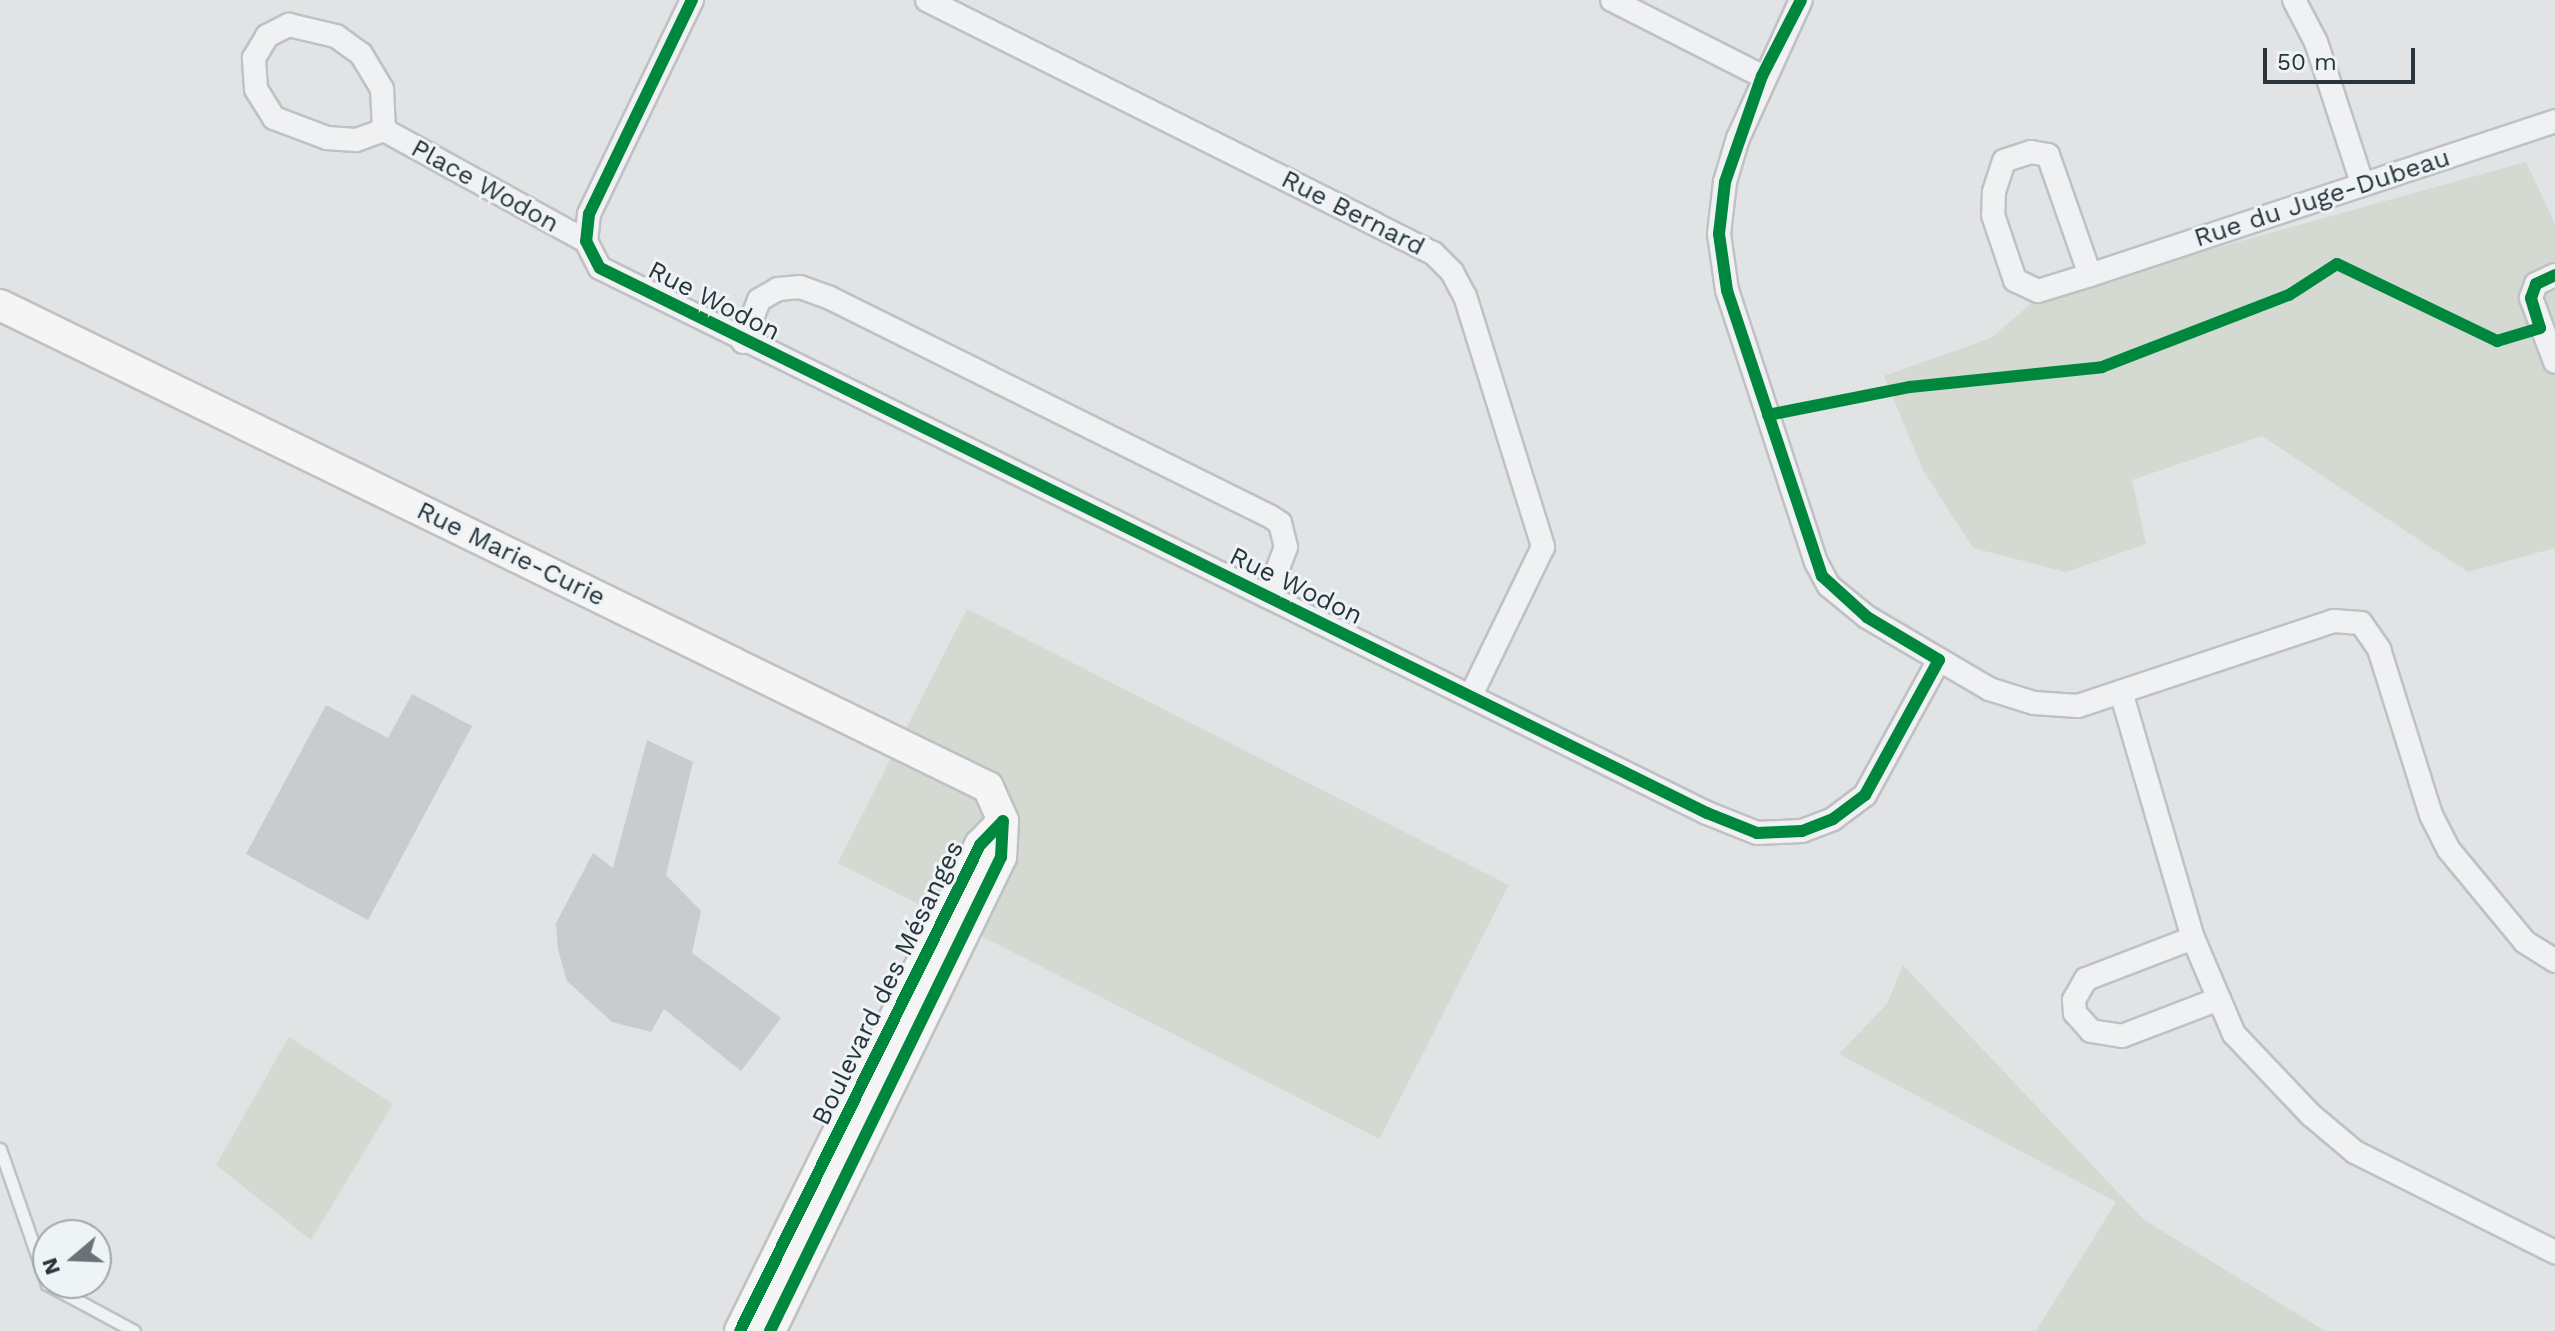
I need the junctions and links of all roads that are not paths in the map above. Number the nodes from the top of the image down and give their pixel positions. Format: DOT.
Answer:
graph roads {
  1 [pos="692,0"];
  2 [pos="927,0"];
  3 [pos="1612,0"];
  4 [pos="1801,0"];
  5 [pos="2294,0"];
  6 [pos="1762,76"];
  7 [pos="2555,121"];
  8 [pos="384,130"];
  9 [pos="2362,183"];
  10 [pos="586,241"];
  11 [pos="2090,275"];
  12 [pos="2555,275"];
  13 [pos="0,305"];
  14 [pos="743,342"];
  15 [pos="2555,362"];
  16 [pos="1267,597"];
  17 [pos="1939,660"];
  18 [pos="2121,692"];
  19 [pos="1471,695"];
  20 [pos="1003,821"];
  21 [pos="2193,938"];
  22 [pos="2555,961"];
  23 [pos="2219,999"];
  24 [pos="0,1149"];
  25 [pos="2555,1252"];
  26 [pos="134,1331"];
  27 [pos="740,1331"];
  28 [pos="770,1331"];
  1 -- 10 [label="street"];
  2 -- 19 [label="street, Rue Bernard"];
  3 -- 6 [label="street"];
  4 -- 6 [label="street"];
  5 -- 9 [label="street"];
  6 -- 17 [label="street"];
  7 -- 9 [label="street, Rue du Juge-Dubeau"];
  8 -- 8 [label="street, Place Wodon"];
  8 -- 10 [label="street, Place Wodon"];
  9 -- 11 [label="street, Rue du Juge-Dubeau"];
  10 -- 14 [label="street, Rue Wodon"];
  11 -- 11 [label="street, Rue du Juge-Dubeau"];
  12 -- 15 [label="street"];
  13 -- 20 [label="street, Rue Marie-Curie"];
  14 -- 16 [label="street, Rue Wodon"];
  14 -- 16 [label="street, Rue Wodon"];
  16 -- 19 [label="street, Rue Wodon"];
  17 -- 18 [label="street"];
  17 -- 19 [label="street, Rue Wodon"];
  18 -- 21 [label="street"];
  18 -- 22 [label="street"];
  20 -- 27 [label="street, Boulevard des Mésanges"];
  20 -- 28 [label="street, Boulevard des Mésanges"];
  21 -- 23 [label="street"];
  21 -- 23 [label="street"];
  23 -- 25 [label="street"];
  24 -- 26 [label="lane"];
}
